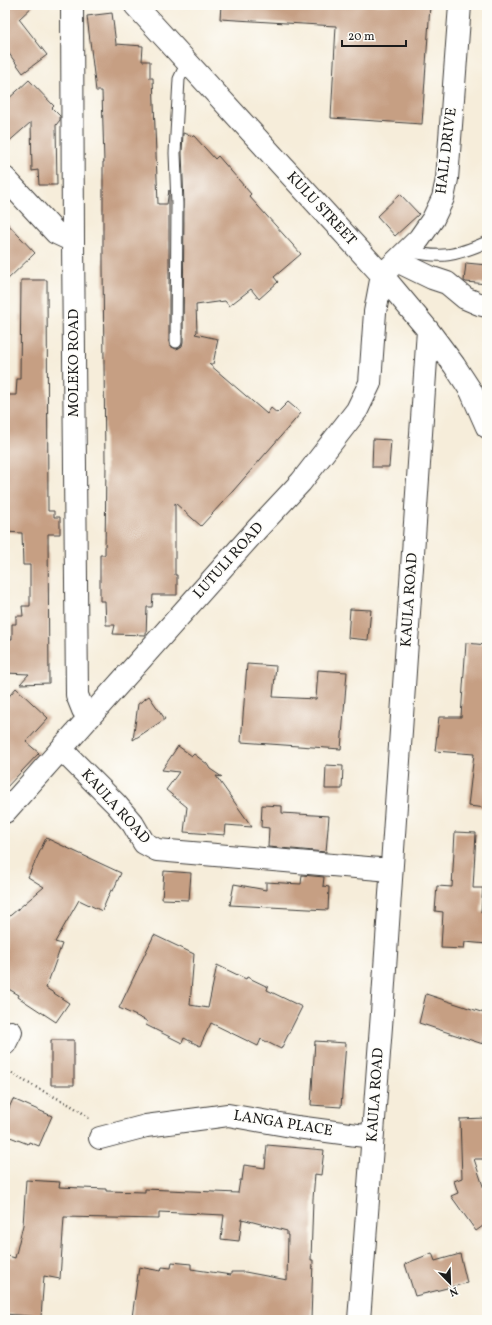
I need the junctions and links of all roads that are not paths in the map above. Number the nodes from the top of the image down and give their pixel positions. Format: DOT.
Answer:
graph roads {
  1 [pos="72,5"];
  2 [pos="135,5"];
  3 [pos="460,5"];
  4 [pos="187,62"];
  5 [pos="5,178"];
  6 [pos="73,241"];
  7 [pos="487,242"];
  8 [pos="396,262"];
  9 [pos="487,306"];
  10 [pos="428,330"];
  11 [pos="176,342"];
  12 [pos="487,427"];
  13 [pos="89,718"];
  14 [pos="61,749"];
  15 [pos="5,812"];
  16 [pos="391,870"];
  17 [pos="372,1137"];
  18 [pos="100,1138"];
  19 [pos="359,1320"];
  1 -- 6 [label="street, MOLEKO ROAD"];
  2 -- 4 [label="street, KULU STREET"];
  3 -- 8 [label="street, HALL DRIVE"];
  4 -- 8 [label="street, KULU STREET"];
  4 -- 11 [label="lane"];
  5 -- 6 [label="street"];
  6 -- 13 [label="street, MOLEKO ROAD"];
  7 -- 8 [label="lane"];
  8 -- 9 [label="street"];
  8 -- 10 [label="street, KULU STREET"];
  8 -- 13 [label="street, LUTULI ROAD"];
  10 -- 12 [label="street, KULU STREET"];
  10 -- 16 [label="street, KAULA ROAD"];
  13 -- 14 [label="street, LUTULI ROAD"];
  14 -- 15 [label="street, LUTULI ROAD"];
  14 -- 16 [label="street, KAULA ROAD"];
  16 -- 17 [label="street, KAULA ROAD"];
  17 -- 18 [label="street, LANGA PLACE"];
  17 -- 19 [label="street, KAULA ROAD"];
}
